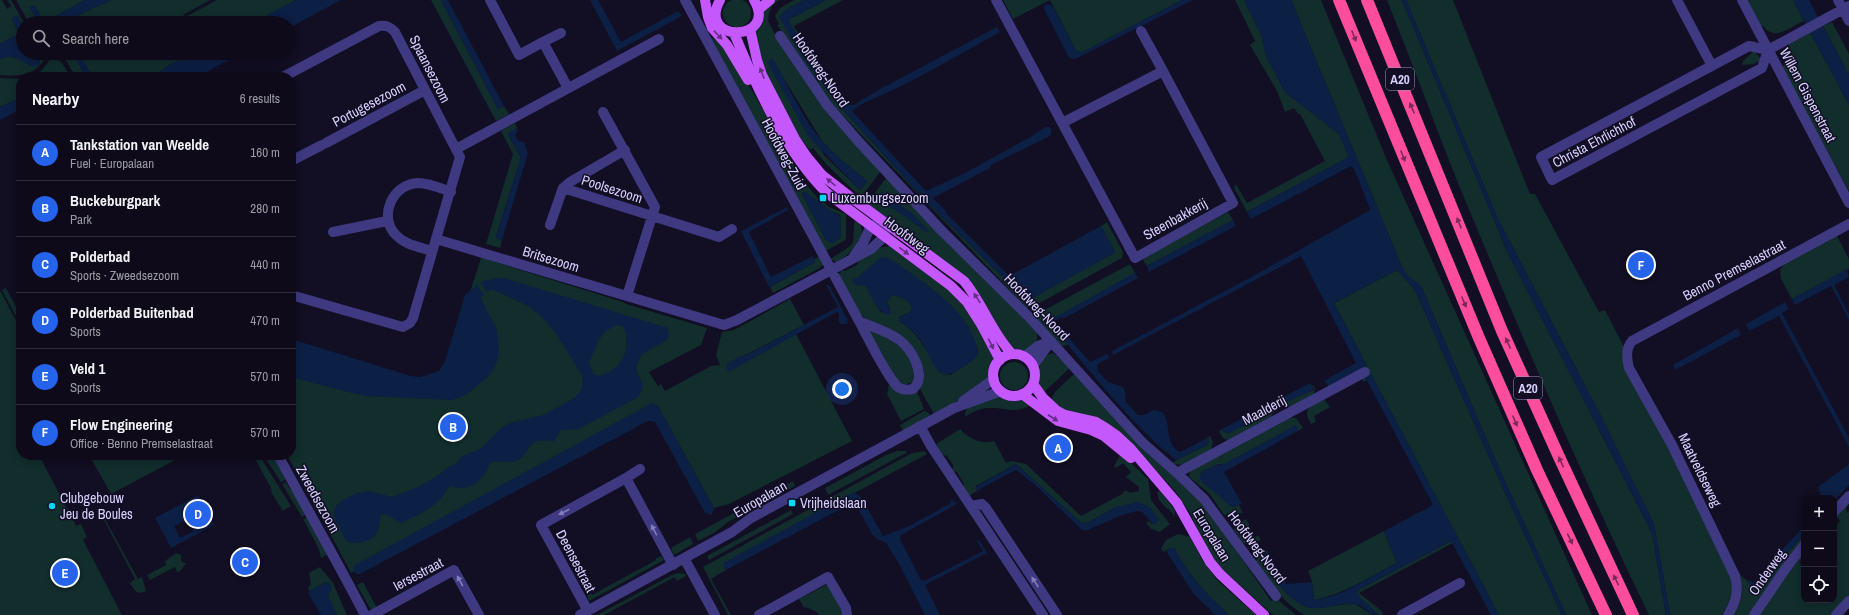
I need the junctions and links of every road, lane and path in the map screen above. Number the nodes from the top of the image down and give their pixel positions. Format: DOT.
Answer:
graph roads {
  1 [pos="490,0"];
  2 [pos="685,0"];
  3 [pos="705,0"];
  4 [pos="754,0"];
  5 [pos="770,0"];
  6 [pos="996,0"];
  7 [pos="1339,0"];
  8 [pos="1367,0"];
  9 [pos="1677,0"];
  10 [pos="1742,0"];
  11 [pos="1838,0"];
  12 [pos="717,1"];
  13 [pos="1846,8"];
  14 [pos="758,10"];
  15 [pos="1849,21"];
  16 [pos="750,29"];
  17 [pos="1141,31"];
  18 [pos="561,33"];
  19 [pos="734,33"];
  20 [pos="780,36"];
  21 [pos="659,39"];
  22 [pos="543,42"];
  23 [pos="1768,50"];
  24 [pos="1712,66"];
  25 [pos="1163,71"];
  26 [pos="293,72"];
  27 [pos="568,88"];
  28 [pos="425,90"];
  29 [pos="761,92"];
  30 [pos="603,112"];
  31 [pos="1062,123"];
  32 [pos="456,149"];
  33 [pos="625,150"];
  34 [pos="296,158"];
  35 [pos="563,188"];
  36 [pos="451,192"];
  37 [pos="1849,203"];
  38 [pos="652,217"];
  39 [pos="387,220"];
  40 [pos="884,222"];
  41 [pos="1849,224"];
  42 [pos="550,225"];
  43 [pos="871,226"];
  44 [pos="732,229"];
  45 [pos="333,232"];
  46 [pos="885,236"];
  47 [pos="436,238"];
  48 [pos="432,251"];
  49 [pos="852,258"];
  50 [pos="830,270"];
  51 [pos="296,296"];
  52 [pos="627,296"];
  53 [pos="859,321"];
  54 [pos="1632,340"];
  55 [pos="1051,341"];
  56 [pos="1012,354"];
  57 [pos="1024,357"];
  58 [pos="1000,360"];
  59 [pos="1033,366"];
  60 [pos="1365,372"];
  61 [pos="994,379"];
  62 [pos="1033,384"];
  63 [pos="1001,391"];
  64 [pos="1022,394"];
  65 [pos="954,408"];
  66 [pos="920,426"];
  67 [pos="281,460"];
  68 [pos="640,469"];
  69 [pos="1177,473"];
  70 [pos="626,478"];
  71 [pos="1158,482"];
  72 [pos="1849,496"];
  73 [pos="971,506"];
  74 [pos="1837,509"];
  75 [pos="1012,548"];
  76 [pos="1801,549"];
  77 [pos="1003,554"];
  78 [pos="684,558"];
  79 [pos="673,564"];
  80 [pos="1460,583"];
  81 [pos="1276,596"];
  82 [pos="1849,601"];
  83 [pos="584,613"];
  84 [pos="848,613"];
  85 [pos="365,615"];
  86 [pos="372,615"];
  87 [pos="479,615"];
  88 [pos="715,615"];
  89 [pos="759,615"];
  90 [pos="1043,615"];
  91 [pos="1056,615"];
  92 [pos="1264,615"];
  93 [pos="1402,615"];
  94 [pos="1606,615"];
  95 [pos="1633,615"];
  96 [pos="1728,615"];
  97 [pos="1754,615"];
  98 [pos="1836,615"];
  1 -- 22 [label="street"];
  2 -- 50 [label="street, Hoofdweg-Zuid"];
  3 -- 29 [label="main road, one-way"];
  4 -- 14 [label="main road"];
  5 -- 14 [label="main road"];
  6 -- 31 [label="street, Steenbakkerij"];
  7 -- 94 [label="highway, A20, one-way"];
  95 -- 8 [label="highway, A20, one-way"];
  9 -- 24 [label="street"];
  10 -- 23 [label="street, Willem Gispenstraat"];
  11 -- 13 [label="street"];
  12 -- 19 [label="main road"];
  13 -- 15 [label="street"];
  13 -- 23 [label="street"];
  14 -- 16 [label="main road"];
  16 -- 19 [label="main road"];
  40 -- 16 [label="main road, Hoofdweg, one-way"];
  17 -- 25 [label="street, Steenbakkerij"];
  18 -- 22 [label="street"];
  19 -- 29 [label="main road, Hoofdweg"];
  20 -- 55 [label="street, Hoofdweg-Noord"];
  21 -- 27 [label="street"];
  22 -- 27 [label="street"];
  23 -- 24 [label="street, Christa Ehrlichhof"];
  23 -- 24 [label="street, Christa Ehrlichhof"];
  23 -- 37 [label="street, Willem Gispenstraat"];
  25 -- 31 [label="street"];
  25 -- 31 [label="street, Steenbakkerij"];
  26 -- 28 [label="street, Spaansezoom"];
  27 -- 32 [label="street"];
  28 -- 32 [label="street, Spaansezoom"];
  28 -- 34 [label="street, Portugesezoom"];
  29 -- 43 [label="main road, Hoofdweg"];
  30 -- 33 [label="street, Poolsezoom"];
  32 -- 36 [label="street, Spaansezoom"];
  33 -- 35 [label="street, Poolsezoom"];
  33 -- 38 [label="street, Poolsezoom"];
  35 -- 38 [label="street, Poolsezoom"];
  35 -- 42 [label="street, Poolsezoom"];
  36 -- 39 [label="street"];
  36 -- 47 [label="street, Spaansezoom"];
  38 -- 44 [label="street, Poolsezoom"];
  38 -- 52 [label="street, Poolsezoom"];
  39 -- 45 [label="street"];
  39 -- 48 [label="street"];
  40 -- 43 [label="street"];
  40 -- 46 [label="street"];
  56 -- 40 [label="main road, Hoofdweg, one-way"];
  41 -- 54 [label="street, Benno Premselastraat"];
  43 -- 46 [label="main road, Hoofdweg"];
  43 -- 49 [label="street, Britsezoom"];
  46 -- 49 [label="street, Britsezoom"];
  46 -- 58 [label="main road, Hoofdweg, one-way"];
  47 -- 48 [label="street"];
  47 -- 52 [label="street, Britsezoom"];
  48 -- 51 [label="street"];
  49 -- 50 [label="street, Britsezoom"];
  50 -- 52 [label="street, Britsezoom"];
  50 -- 53 [label="street, Hoofdweg-Zuid"];
  53 -- 53 [label="street, Hoofdweg-Zuid"];
  54 -- 96 [label="street, Maatveldseweg"];
  55 -- 57 [label="street"];
  55 -- 59 [label="street"];
  55 -- 69 [label="street, Hoofdweg-Noord"];
  56 -- 57 [label="main road"];
  56 -- 58 [label="main road"];
  57 -- 59 [label="main road"];
  58 -- 61 [label="main road"];
  59 -- 62 [label="main road"];
  60 -- 69 [label="street, Maalderij"];
  61 -- 63 [label="main road"];
  61 -- 65 [label="street, Europalaan"];
  62 -- 64 [label="main road"];
  62 -- 71 [label="main road, Europalaan"];
  63 -- 64 [label="main road"];
  63 -- 65 [label="street, Europalaan"];
  64 -- 71 [label="main road, Europalaan, one-way"];
  65 -- 66 [label="street, Europalaan"];
  66 -- 73 [label="street"];
  66 -- 78 [label="street, Europalaan"];
  67 -- 85 [label="street, Zweedsezoom"];
  68 -- 70 [label="street, Deensestraat"];
  69 -- 81 [label="street, Hoofdweg-Noord"];
  79 -- 70 [label="street, one-way"];
  70 -- 83 [label="street, Deensestraat, one-way"];
  71 -- 92 [label="main road, Europalaan"];
  72 -- 74 [label="street"];
  73 -- 75 [label="street"];
  73 -- 77 [label="street"];
  75 -- 77 [label="street"];
  91 -- 75 [label="street, one-way"];
  76 -- 97 [label="street, Onderweg"];
  77 -- 90 [label="street"];
  78 -- 79 [label="street, Europalaan"];
  78 -- 88 [label="street"];
  79 -- 83 [label="street, Europalaan"];
  80 -- 93 [label="street"];
  82 -- 98 [label="street"];
  84 -- 89 [label="street"];
  87 -- 86 [label="street, Iersestraat, one-way"];
}
